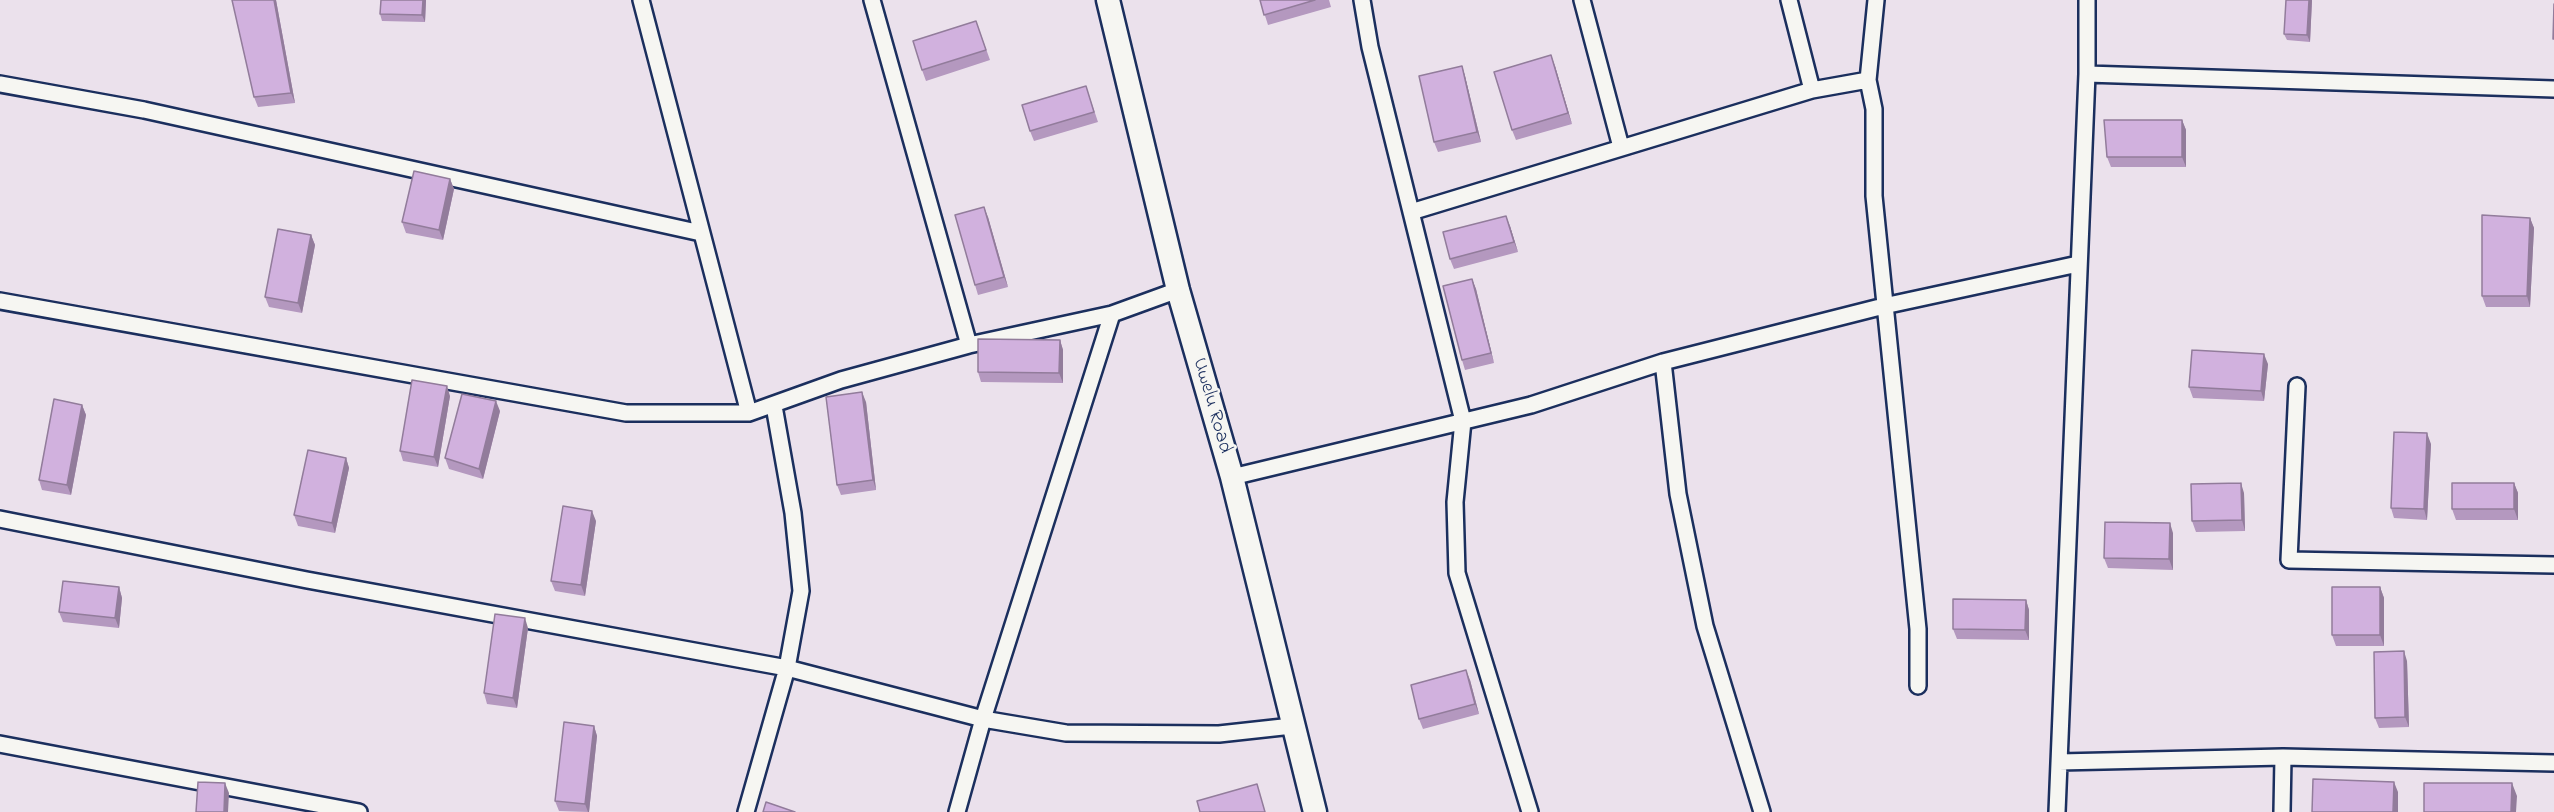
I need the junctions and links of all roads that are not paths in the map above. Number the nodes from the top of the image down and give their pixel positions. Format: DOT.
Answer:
graph roads {
  1 [pos="641,0"];
  2 [pos="872,0"];
  3 [pos="1108,0"];
  4 [pos="1362,0"];
  5 [pos="1582,0"];
  6 [pos="1788,0"];
  7 [pos="1876,0"];
  8 [pos="2087,0"];
  9 [pos="2087,74"];
  10 [pos="1868,80"];
  11 [pos="0,84"];
  12 [pos="2554,89"];
  13 [pos="1812,90"];
  14 [pos="1621,147"];
  15 [pos="1411,212"];
  16 [pos="701,232"];
  17 [pos="2078,264"];
  18 [pos="1178,290"];
  19 [pos="0,301"];
  20 [pos="1884,306"];
  21 [pos="1112,314"];
  22 [pos="969,345"];
  23 [pos="1663,362"];
  24 [pos="2297,386"];
  25 [pos="774,406"];
  26 [pos="749,413"];
  27 [pos="1462,421"];
  28 [pos="1232,477"];
  29 [pos="0,519"];
  30 [pos="2554,565"];
  31 [pos="787,668"];
  32 [pos="1918,686"];
  33 [pos="983,719"];
  34 [pos="1292,726"];
  35 [pos="0,744"];
  36 [pos="2283,757"];
  37 [pos="2059,762"];
  38 [pos="2554,763"];
  39 [pos="359,812"];
  40 [pos="746,812"];
  41 [pos="957,812"];
  42 [pos="1315,812"];
  43 [pos="1530,812"];
  44 [pos="1762,812"];
  45 [pos="2057,812"];
  46 [pos="2282,812"];
  1 -- 16 [label="street"];
  2 -- 22 [label="street"];
  3 -- 18 [label="street, Uwelu Road"];
  4 -- 15 [label="street"];
  5 -- 14 [label="street"];
  6 -- 13 [label="street"];
  7 -- 10 [label="street"];
  8 -- 9 [label="street"];
  9 -- 12 [label="street"];
  9 -- 17 [label="street"];
  10 -- 13 [label="street"];
  10 -- 20 [label="street"];
  11 -- 16 [label="street"];
  13 -- 14 [label="street"];
  14 -- 15 [label="street"];
  15 -- 27 [label="street"];
  16 -- 26 [label="street"];
  17 -- 20 [label="street"];
  17 -- 37 [label="street"];
  18 -- 21 [label="street"];
  18 -- 28 [label="street, Uwelu Road"];
  19 -- 26 [label="street"];
  20 -- 23 [label="street"];
  20 -- 32 [label="street"];
  21 -- 22 [label="street"];
  21 -- 33 [label="street"];
  22 -- 25 [label="street"];
  23 -- 27 [label="street"];
  23 -- 44 [label="street"];
  24 -- 30 [label="street"];
  25 -- 26 [label="street"];
  25 -- 31 [label="street"];
  27 -- 28 [label="street"];
  27 -- 43 [label="street"];
  28 -- 34 [label="street, Uwelu Road"];
  29 -- 31 [label="street"];
  31 -- 33 [label="street"];
  31 -- 40 [label="street"];
  33 -- 34 [label="street"];
  33 -- 41 [label="street"];
  34 -- 42 [label="street, Uwelu Road"];
  35 -- 39 [label="street"];
  36 -- 37 [label="street"];
  36 -- 38 [label="street"];
  36 -- 46 [label="street"];
  37 -- 45 [label="street"];
}
